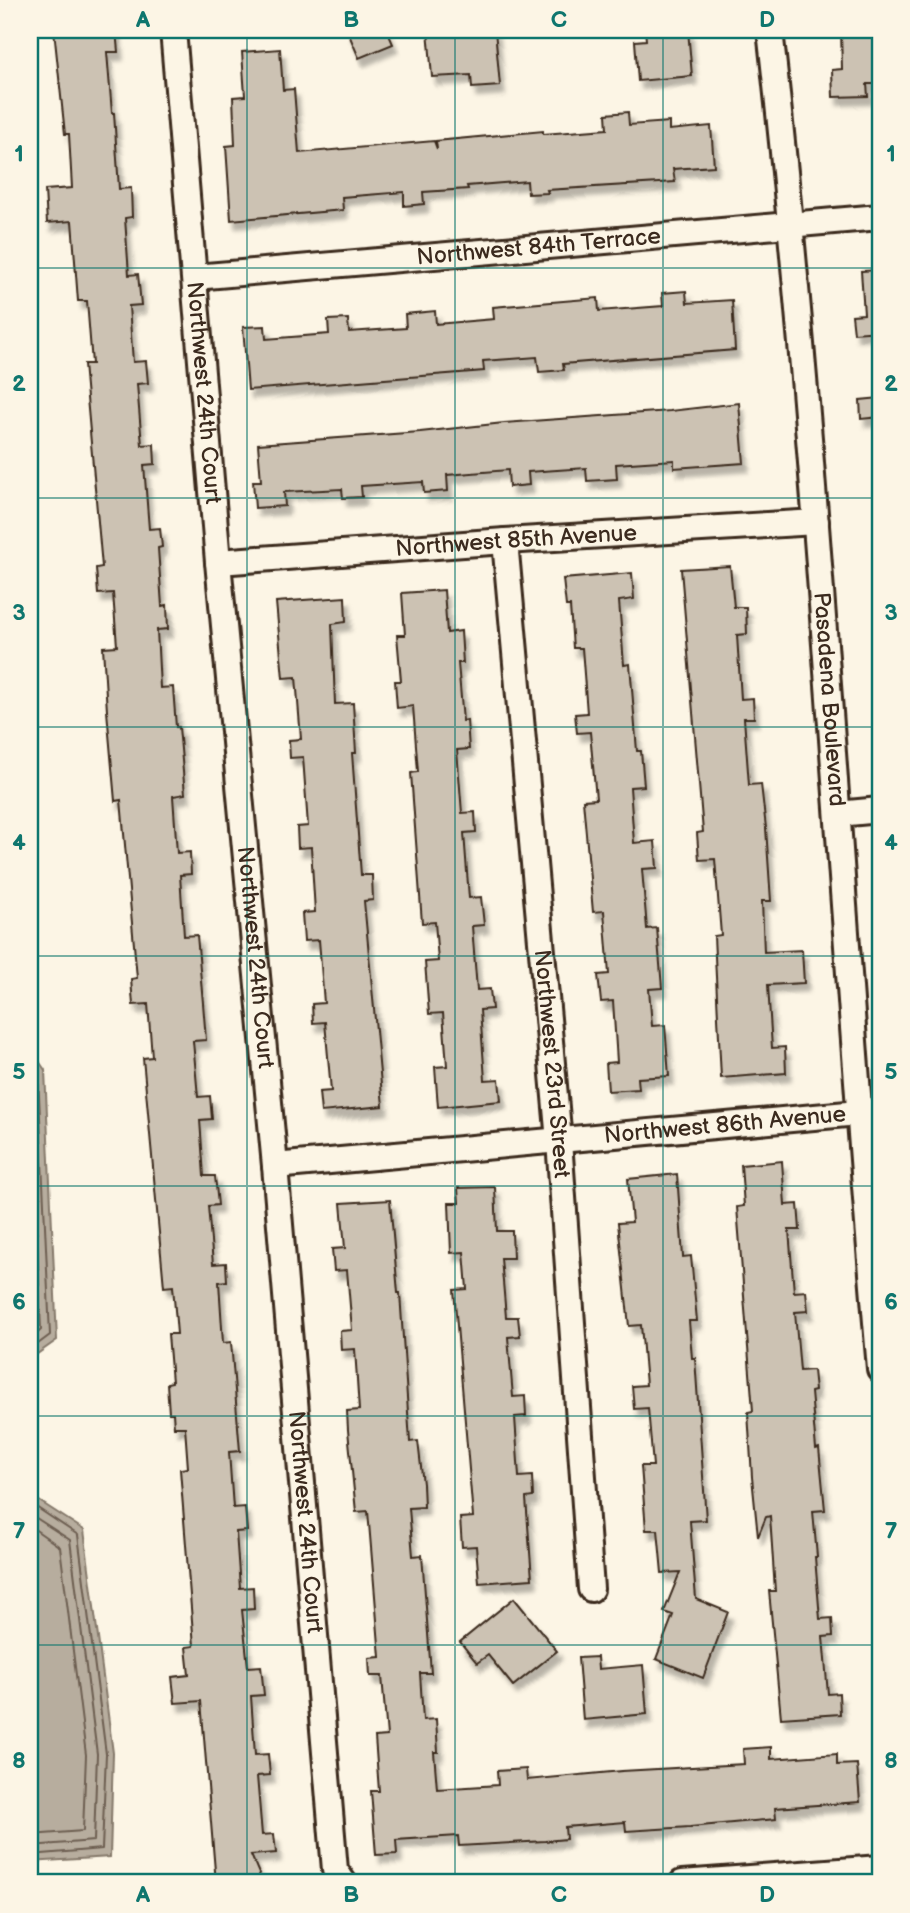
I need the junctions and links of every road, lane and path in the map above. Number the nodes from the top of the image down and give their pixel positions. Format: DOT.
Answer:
graph roads {
  1 [pos="173,30"];
  2 [pos="770,30"];
  3 [pos="880,217"];
  4 [pos="792,224"];
  5 [pos="195,277"];
  6 [pos="816,523"];
  7 [pos="505,541"];
  8 [pos="218,562"];
  9 [pos="880,810"];
  10 [pos="838,814"];
  11 [pos="869,1112"];
  12 [pos="559,1141"];
  13 [pos="275,1166"];
  14 [pos="880,1369"];
  15 [pos="591,1589"];
  16 [pos="880,1868"];
  17 [pos="344,1883"];
  18 [pos="682,1883"];
  1 -- 5 [label="street, Northwest 24th Court"];
  2 -- 4 [label="street, Pasadena Boulevard"];
  3 -- 4 [label="street, Northwest 84th Terrace"];
  4 -- 5 [label="street, Northwest 84th Terrace"];
  4 -- 6 [label="street, Pasadena Boulevard"];
  5 -- 8 [label="street, Northwest 24th Court"];
  6 -- 7 [label="street, Northwest 85th Avenue"];
  6 -- 10 [label="street, Pasadena Boulevard"];
  7 -- 8 [label="street, Northwest 85th Avenue"];
  7 -- 12 [label="street, Northwest 23rd Street"];
  8 -- 13 [label="street, Northwest 24th Court"];
  9 -- 10 [label="street"];
  10 -- 11 [label="street, Pasadena Boulevard"];
  11 -- 12 [label="street, Northwest 86th Avenue"];
  11 -- 14 [label="street, Pasadena Boulevard"];
  12 -- 13 [label="street, Northwest 86th Avenue"];
  12 -- 15 [label="street, Northwest 23rd Street"];
  13 -- 17 [label="street, Northwest 24th Court"];
  16 -- 18 [label="street"];
}
